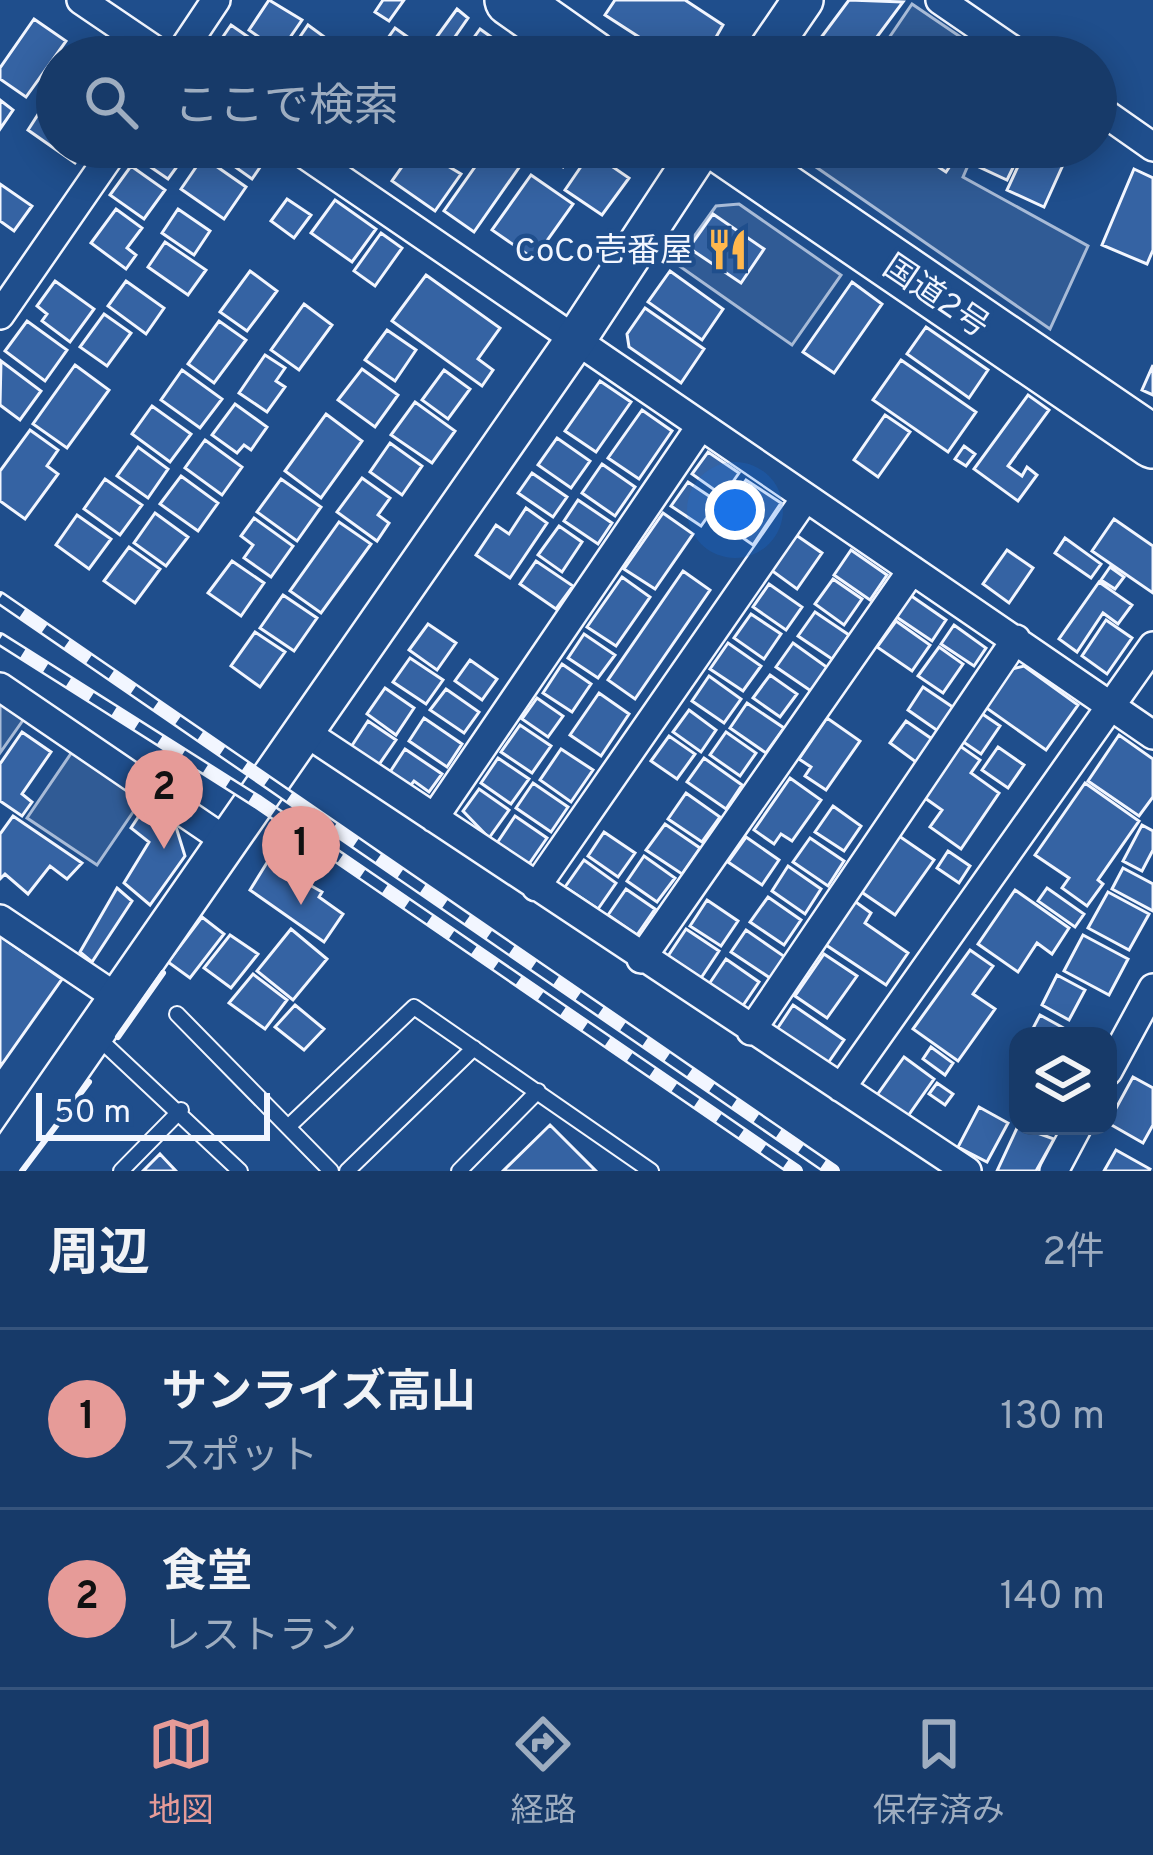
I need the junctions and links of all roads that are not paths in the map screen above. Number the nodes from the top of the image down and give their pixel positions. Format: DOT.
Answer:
graph roads {
  1 [pos="81,0"];
  2 [pos="216,0"];
  3 [pos="511,0"];
  4 [pos="803,0"];
  5 [pos="940,0"];
  6 [pos="134,36"];
  7 [pos="192,36"];
  8 [pos="562,36"];
  9 [pos="778,36"];
  10 [pos="992,36"];
  11 [pos="1117,122"];
  12 [pos="1153,147"];
  13 [pos="102,168"];
  14 [pos="324,168"];
  15 [pos="688,168"];
  16 [pos="752,168"];
  17 [pos="0,315"];
  18 [pos="574,342"];
  19 [pos="700,428"];
  20 [pos="1153,442"];
  21 [pos="804,500"];
  22 [pos="912,570"];
  23 [pos="1016,639"];
  24 [pos="1153,646"];
  25 [pos="0,688"];
  26 [pos="1112,706"];
  27 [pos="305,732"];
  28 [pos="1153,735"];
  29 [pos="434,818"];
  30 [pos="230,843"];
  31 [pos="536,887"];
  32 [pos="0,919"];
  33 [pos="641,959"];
  34 [pos="1153,988"];
  35 [pos="119,999"];
  36 [pos="177,1014"];
  37 [pos="751,1031"];
  38 [pos="95,1035"];
  39 [pos="474,1048"];
  40 [pos="1117,1054"];
  41 [pos="842,1088"];
  42 [pos="538,1091"];
  43 [pos="181,1110"];
  44 [pos="289,1126"];
  45 [pos="1073,1135"];
  46 [pos="0,1169"];
  47 [pos="121,1171"];
  48 [pos="240,1171"];
  49 [pos="331,1171"];
  50 [pos="346,1171"];
  51 [pos="460,1171"];
  52 [pos="650,1171"];
  53 [pos="967,1171"];
  54 [pos="1054,1171"];
  1 -- 6 [label="street"];
  2 -- 7 [label="street"];
  3 -- 8 [label="highway"];
  4 -- 9 [label="street"];
  5 -- 10 [label="street"];
  11 -- 12 [label="street"];
  13 -- 17 [label="street"];
  14 -- 18 [label="street"];
  15 -- 18 [label="street"];
  16 -- 20 [label="highway, 国道2号"];
  18 -- 19 [label="street"];
  18 -- 27 [label="street"];
  19 -- 21 [label="street"];
  19 -- 29 [label="street"];
  21 -- 22 [label="street"];
  21 -- 31 [label="street"];
  22 -- 23 [label="street"];
  22 -- 33 [label="street"];
  23 -- 26 [label="street"];
  23 -- 37 [label="street"];
  24 -- 26 [label="street"];
  25 -- 30 [label="street"];
  26 -- 28 [label="street"];
  26 -- 41 [label="street"];
  27 -- 29 [label="street"];
  27 -- 30 [label="street"];
  29 -- 31 [label="street"];
  30 -- 35 [label="street"];
  31 -- 33 [label="street"];
  32 -- 35 [label="street"];
  33 -- 37 [label="street"];
  34 -- 40 [label="street"];
  35 -- 38 [label="street"];
  36 -- 44 [label="lane"];
  37 -- 41 [label="street"];
  38 -- 43 [label="lane"];
  38 -- 46 [label="street"];
  39 -- 42 [label="lane"];
  39 -- 44 [label="lane"];
  39 -- 50 [label="lane"];
  41 -- 53 [label="street"];
  42 -- 51 [label="lane"];
  42 -- 52 [label="lane"];
  43 -- 47 [label="lane"];
  43 -- 48 [label="lane"];
  44 -- 49 [label="lane"];
  45 -- 54 [label="street"];
}
